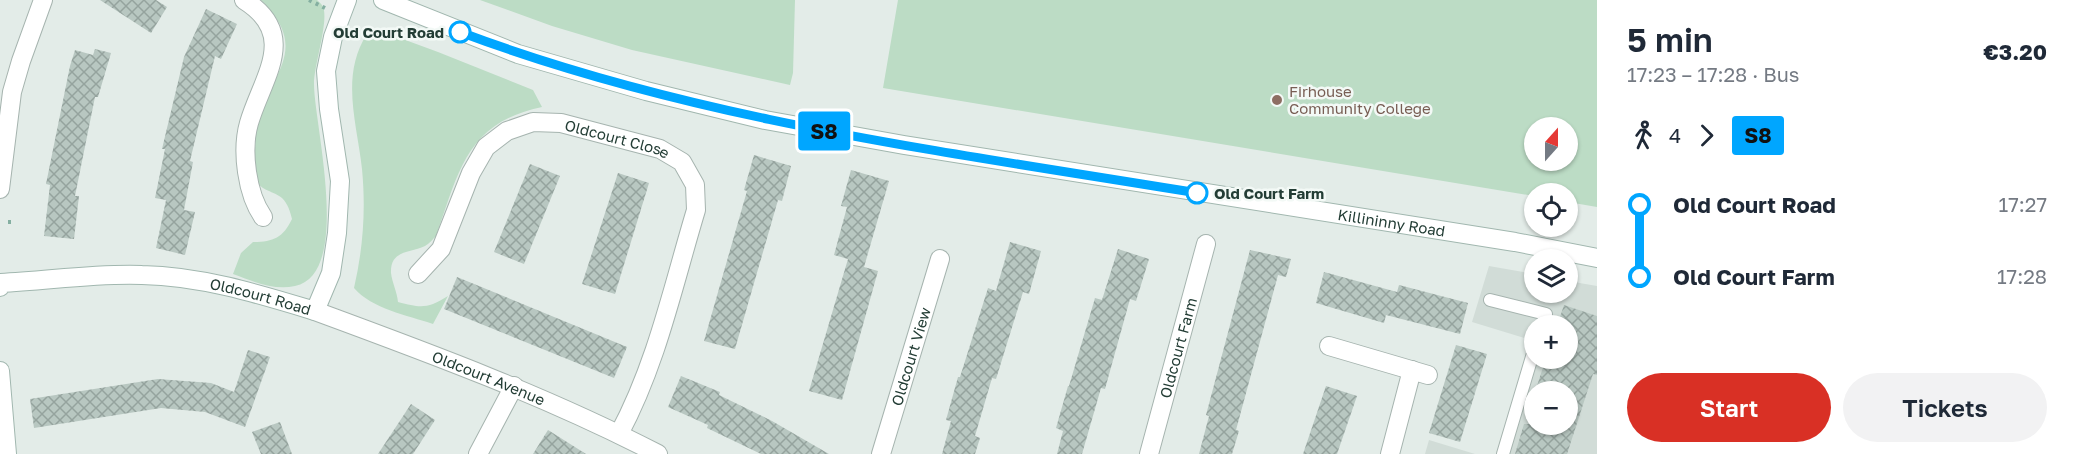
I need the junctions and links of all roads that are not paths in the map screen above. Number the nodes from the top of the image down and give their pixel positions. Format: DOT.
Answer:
graph roads {
  1 [pos="43,0"];
  2 [pos="244,0"];
  3 [pos="347,0"];
  4 [pos="382,0"];
  5 [pos="0,189"];
  6 [pos="263,217"];
  7 [pos="1206,244"];
  8 [pos="940,258"];
  9 [pos="1597,258"];
  10 [pos="0,271"];
  11 [pos="418,274"];
  12 [pos="0,283"];
  13 [pos="0,287"];
  14 [pos="1490,300"];
  15 [pos="315,311"];
  16 [pos="1546,315"];
  17 [pos="1329,346"];
  18 [pos="1528,369"];
  19 [pos="0,371"];
  20 [pos="514,386"];
  21 [pos="619,434"];
  22 [pos="7,454"];
  23 [pos="478,454"];
  24 [pos="657,454"];
  25 [pos="881,454"];
  26 [pos="1149,454"];
  27 [pos="1390,454"];
  28 [pos="1503,454"];
  1 -- 5 [label="street"];
  2 -- 6 [label="street"];
  3 -- 15 [label="street, Oldcourt Road"];
  4 -- 9 [label="street, Killininny Road"];
  7 -- 26 [label="street, Oldcourt Farm"];
  8 -- 25 [label="street, Oldcourt View"];
  10 -- 12 [label="street"];
  11 -- 21 [label="street, Oldcourt Close"];
  12 -- 13 [label="street"];
  12 -- 15 [label="street, Oldcourt Road"];
  14 -- 16 [label="lane"];
  15 -- 20 [label="street, Oldcourt Avenue"];
  17 -- 27 [label="street"];
  18 -- 28 [label="lane"];
  19 -- 22 [label="street"];
  20 -- 21 [label="street, Oldcourt Avenue"];
  20 -- 23 [label="street"];
  21 -- 24 [label="street, Oldcourt Avenue"];
}
